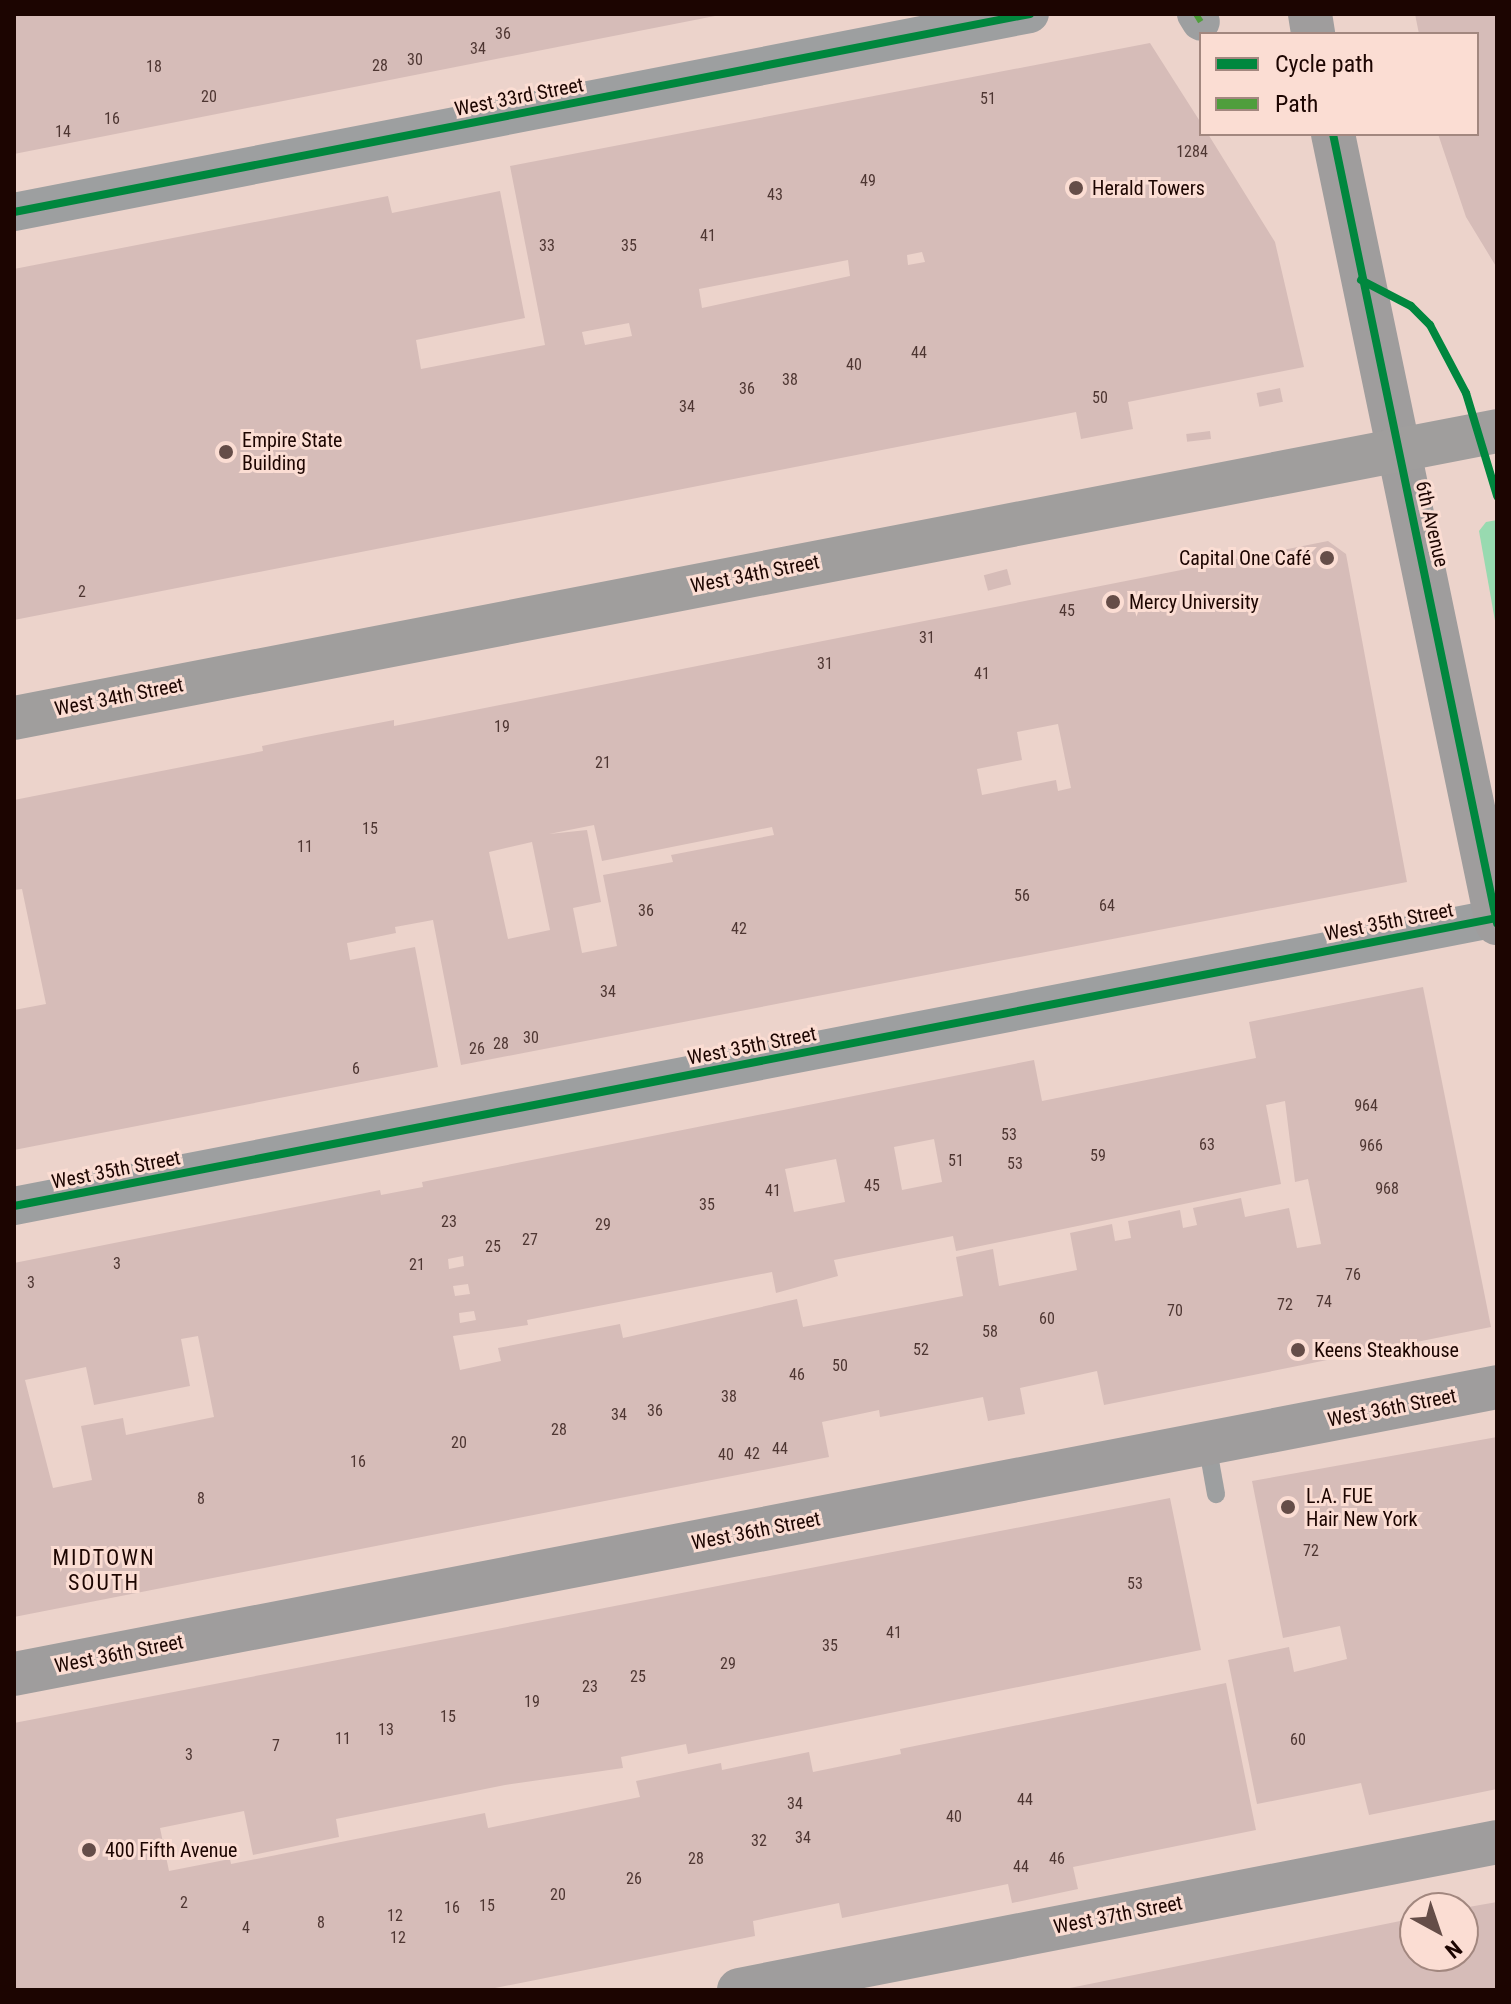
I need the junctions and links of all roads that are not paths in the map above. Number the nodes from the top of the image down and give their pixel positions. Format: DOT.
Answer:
graph roads {
  1 [pos="1030,14"];
  2 [pos="1333,136"];
  3 [pos="14,212"];
  4 [pos="1497,431"];
  5 [pos="1397,450"];
  6 [pos="14,718"];
  7 [pos="1497,919"];
  8 [pos="14,1206"];
  9 [pos="1497,1387"];
  10 [pos="1207,1444"];
  11 [pos="1216,1494"];
  12 [pos="14,1674"];
  13 [pos="1497,1842"];
  14 [pos="739,1990"];
  1 -- 3 [label="street, West 33rd Street"];
  2 -- 5 [label="main road, 6th Avenue"];
  4 -- 5 [label="main road, West 34th Street"];
  5 -- 6 [label="main road, West 34th Street"];
  5 -- 7 [label="main road, 6th Avenue"];
  7 -- 8 [label="street, West 35th Street"];
  9 -- 10 [label="main road, West 36th Street"];
  10 -- 11 [label="lane"];
  10 -- 12 [label="main road, West 36th Street"];
  13 -- 14 [label="main road, West 37th Street"];
}
